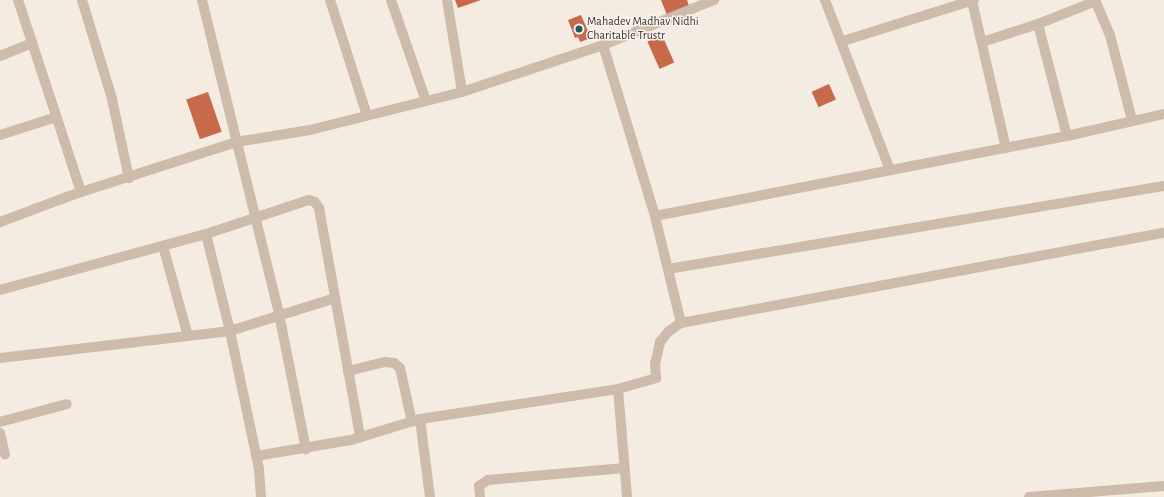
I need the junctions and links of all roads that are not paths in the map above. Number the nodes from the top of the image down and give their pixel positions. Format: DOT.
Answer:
graph roads {
  1 [pos="18,0"];
  2 [pos="82,0"];
  3 [pos="202,0"];
  4 [pos="330,0"];
  5 [pos="391,0"];
  6 [pos="447,0"];
  7 [pos="714,0"];
  8 [pos="825,0"];
  9 [pos="973,0"];
  10 [pos="1096,1"];
  11 [pos="1038,24"];
  12 [pos="843,41"];
  13 [pos="982,42"];
  14 [pos="32,43"];
  15 [pos="603,45"];
  16 [pos="0,56"];
  17 [pos="462,92"];
  18 [pos="426,101"];
  19 [pos="1164,114"];
  20 [pos="367,115"];
  21 [pos="56,117"];
  22 [pos="1132,120"];
  23 [pos="0,136"];
  24 [pos="1067,136"];
  25 [pos="236,142"];
  26 [pos="1006,148"];
  27 [pos="890,170"];
  28 [pos="129,178"];
  29 [pos="1164,186"];
  30 [pos="81,192"];
  31 [pos="655,216"];
  32 [pos="257,218"];
  33 [pos="0,222"];
  34 [pos="1164,233"];
  35 [pos="206,234"];
  36 [pos="162,246"];
  37 [pos="668,269"];
  38 [pos="0,290"];
  39 [pos="335,298"];
  40 [pos="279,314"];
  41 [pos="681,323"];
  42 [pos="230,331"];
  43 [pos="188,336"];
  44 [pos="0,358"];
  45 [pos="348,371"];
  46 [pos="618,389"];
  47 [pos="67,404"];
  48 [pos="416,420"];
  49 [pos="0,422"];
  50 [pos="0,433"];
  51 [pos="360,438"];
  52 [pos="306,449"];
  53 [pos="5,454"];
  54 [pos="256,456"];
  55 [pos="624,468"];
  56 [pos="1164,486"];
  57 [pos="261,497"];
  58 [pos="430,497"];
  59 [pos="480,497"];
  60 [pos="627,497"];
  61 [pos="1030,497"];
  1 -- 14 [label="street"];
  2 -- 28 [label="street"];
  3 -- 25 [label="street"];
  4 -- 20 [label="street"];
  5 -- 18 [label="street"];
  6 -- 17 [label="street"];
  7 -- 15 [label="street"];
  8 -- 12 [label="street"];
  9 -- 12 [label="street"];
  9 -- 13 [label="street"];
  10 -- 11 [label="street"];
  10 -- 22 [label="street"];
  11 -- 13 [label="street"];
  11 -- 24 [label="street"];
  12 -- 27 [label="street"];
  13 -- 26 [label="street"];
  14 -- 16 [label="street"];
  14 -- 21 [label="street"];
  15 -- 17 [label="street"];
  15 -- 31 [label="street"];
  17 -- 18 [label="street"];
  18 -- 20 [label="street"];
  19 -- 22 [label="street"];
  20 -- 25 [label="street"];
  21 -- 23 [label="street"];
  21 -- 30 [label="street"];
  22 -- 24 [label="street"];
  24 -- 26 [label="street"];
  25 -- 28 [label="street"];
  25 -- 32 [label="street"];
  26 -- 27 [label="street"];
  27 -- 31 [label="street"];
  28 -- 30 [label="street"];
  29 -- 37 [label="street"];
  30 -- 33 [label="street"];
  31 -- 37 [label="street"];
  32 -- 35 [label="street"];
  32 -- 39 [label="street"];
  32 -- 40 [label="street"];
  34 -- 41 [label="street"];
  35 -- 36 [label="street"];
  35 -- 42 [label="street"];
  36 -- 38 [label="street"];
  36 -- 43 [label="street"];
  37 -- 41 [label="street"];
  39 -- 40 [label="street"];
  39 -- 45 [label="street"];
  40 -- 42 [label="street"];
  40 -- 52 [label="street"];
  41 -- 46 [label="street"];
  42 -- 43 [label="street"];
  42 -- 54 [label="street"];
  43 -- 44 [label="street"];
  45 -- 48 [label="street"];
  45 -- 51 [label="street"];
  46 -- 48 [label="street"];
  46 -- 55 [label="street"];
  47 -- 49 [label="street"];
  48 -- 51 [label="street"];
  48 -- 58 [label="street"];
  50 -- 53 [label="street"];
  51 -- 52 [label="street"];
  52 -- 54 [label="street"];
  54 -- 57 [label="street"];
  55 -- 59 [label="street"];
  55 -- 60 [label="street"];
  56 -- 61 [label="street"];
}
